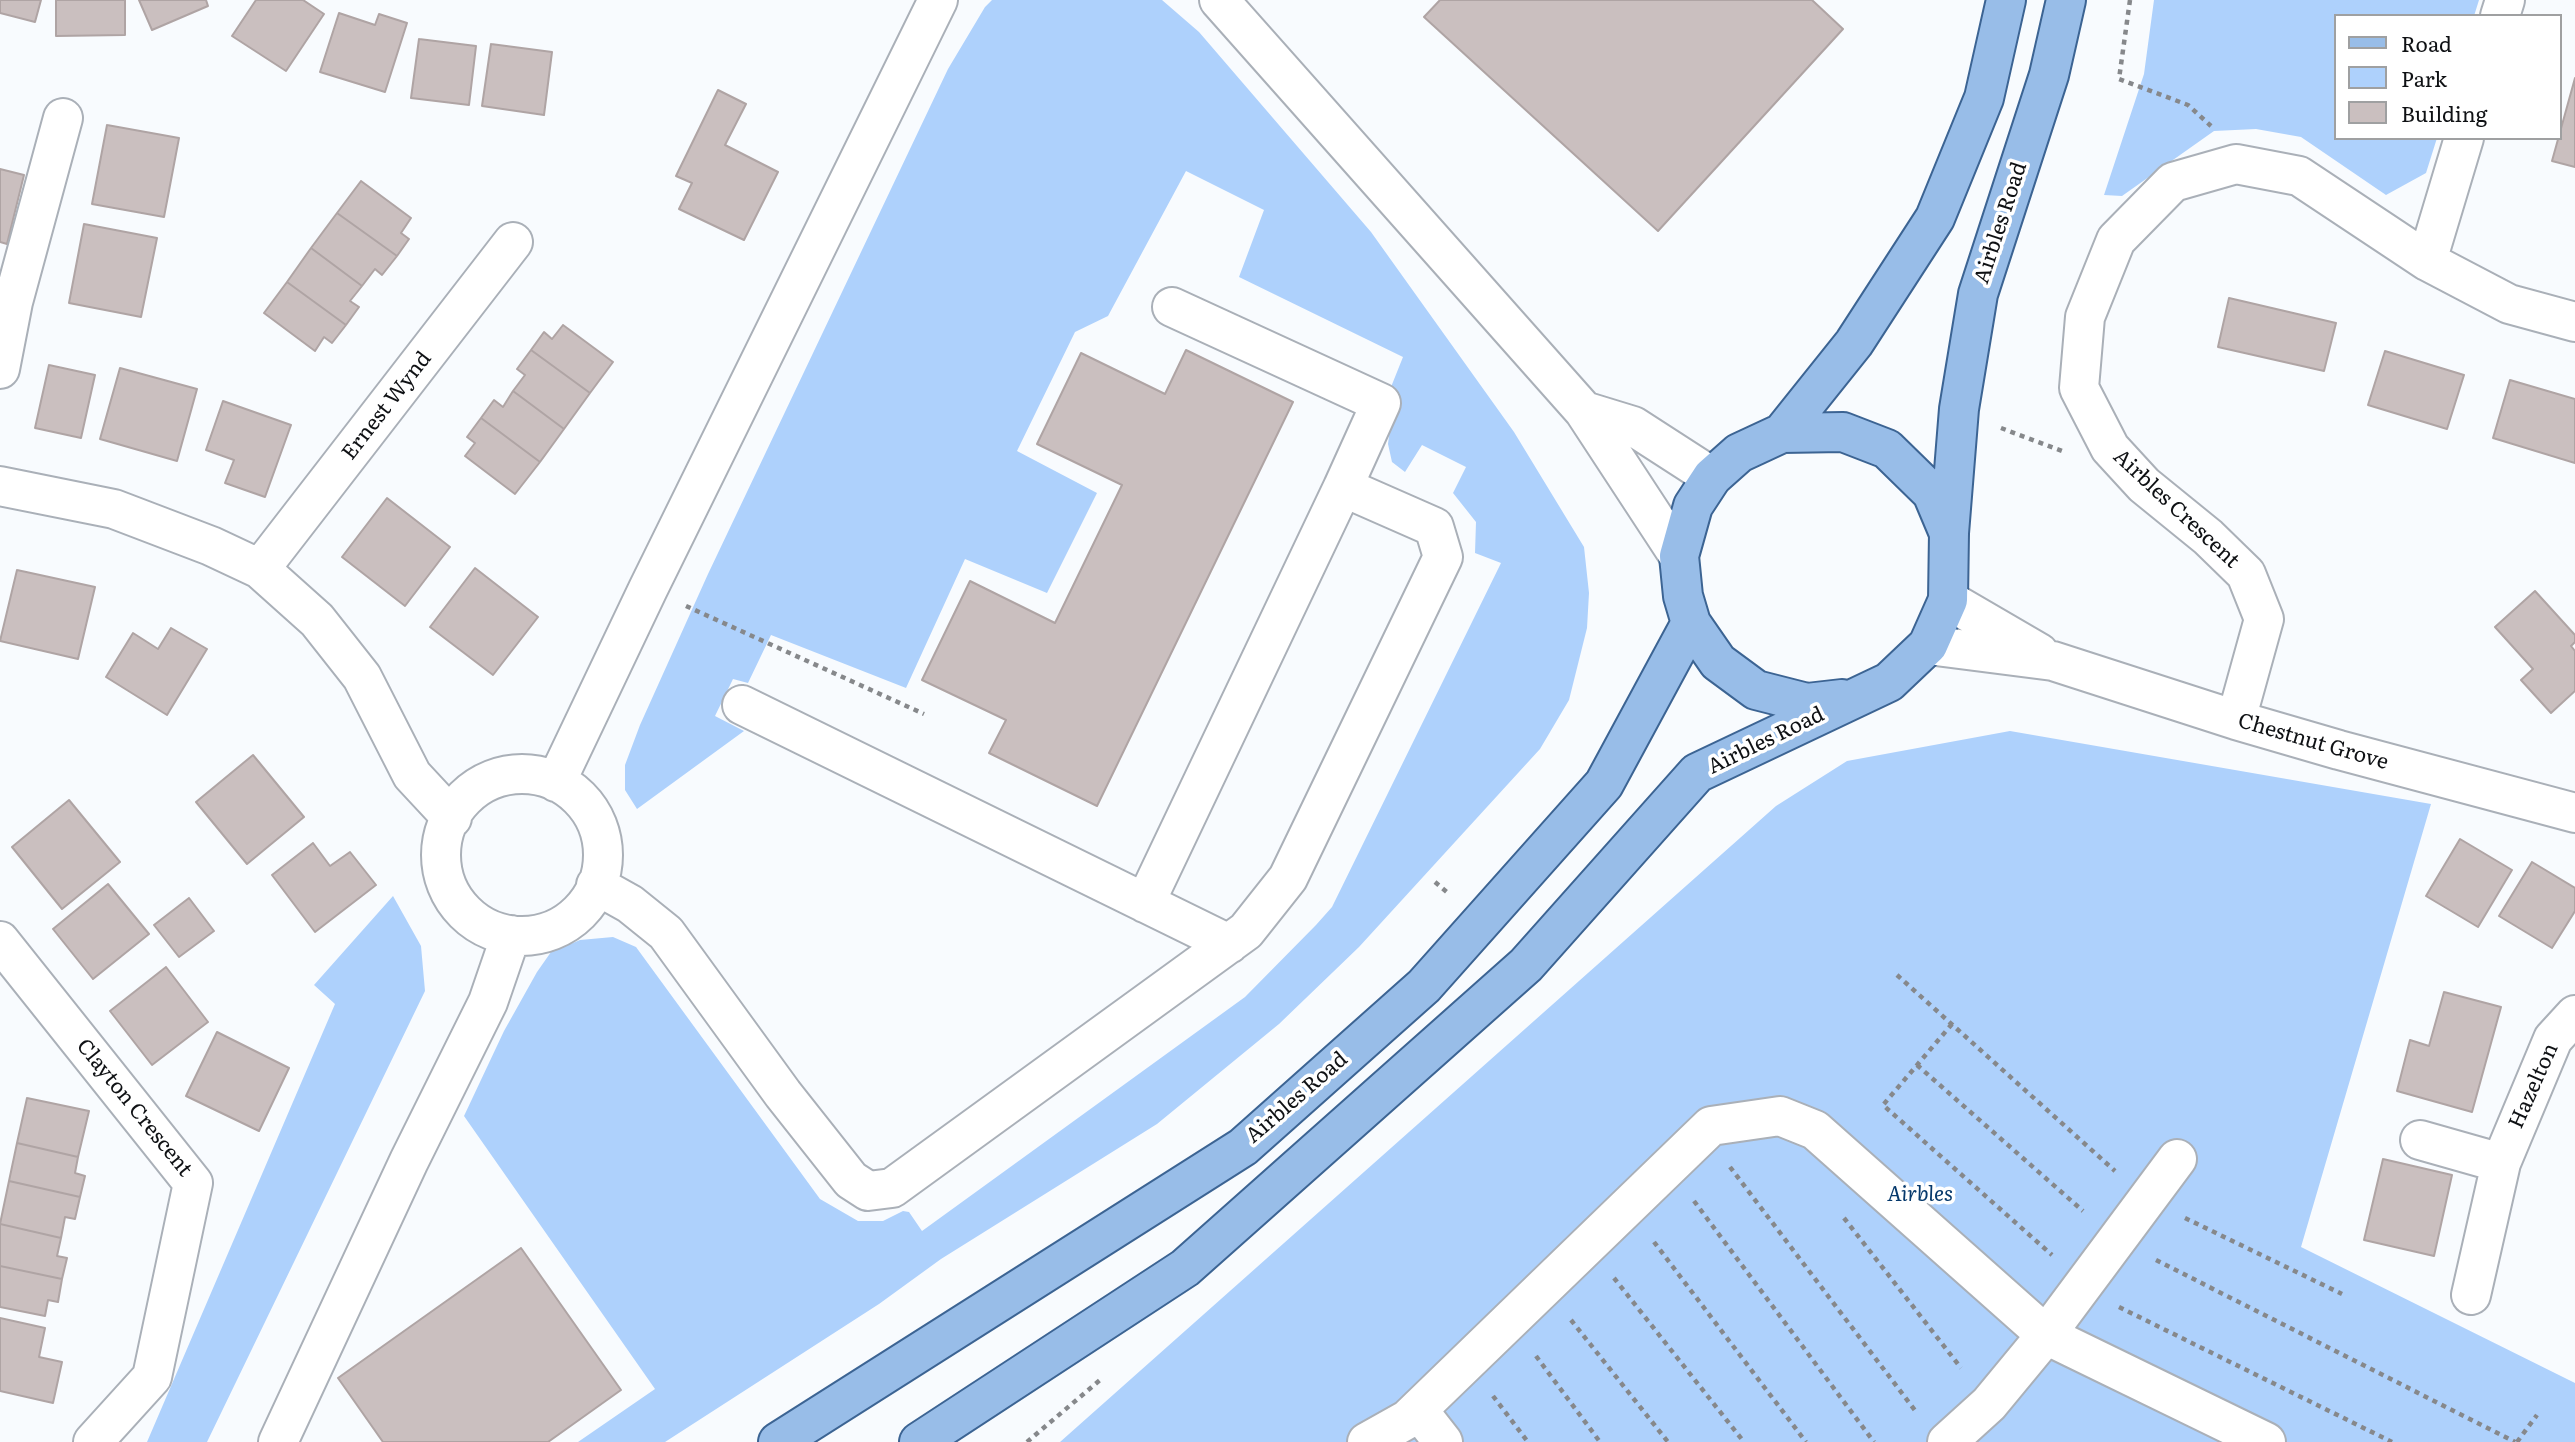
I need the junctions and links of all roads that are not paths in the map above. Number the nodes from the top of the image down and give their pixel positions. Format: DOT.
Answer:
graph roads {
  1 [pos="938,0"];
  2 [pos="1219,0"];
  3 [pos="2006,0"];
  4 [pos="2066,0"];
  5 [pos="63,118"];
  6 [pos="2463,140"];
  7 [pos="513,242"];
  8 [pos="2427,261"];
  9 [pos="7,301"];
  10 [pos="1172,307"];
  11 [pos="2575,322"];
  12 [pos="0,369"];
  13 [pos="1584,411"];
  14 [pos="1782,433"];
  15 [pos="1712,477"];
  16 [pos="0,486"];
  17 [pos="1343,486"];
  18 [pos="1949,533"];
  19 [pos="1679,556"];
  20 [pos="260,569"];
  21 [pos="1948,600"];
  22 [pos="1691,623"];
  23 [pos="1928,645"];
  24 [pos="2053,661"];
  25 [pos="1854,698"];
  26 [pos="742,705"];
  27 [pos="2235,720"];
  28 [pos="556,782"];
  29 [pos="2575,813"];
  30 [pos="452,818"];
  31 [pos="596,885"];
  32 [pos="1145,903"];
  33 [pos="511,935"];
  34 [pos="0,941"];
  35 [pos="1229,944"];
  36 [pos="2575,1014"];
  37 [pos="2420,1140"];
  38 [pos="2177,1159"];
  39 [pos="2501,1163"];
  40 [pos="2471,1296"];
  41 [pos="2046,1335"];
  42 [pos="1418,1410"];
  43 [pos="1934,1431"];
  44 [pos="93,1442"];
  45 [pos="278,1442"];
  46 [pos="778,1442"];
  47 [pos="919,1442"];
  48 [pos="1367,1442"];
  49 [pos="1443,1442"];
  50 [pos="2266,1442"];
  1 -- 28 [label="street"];
  2 -- 13 [label="street"];
  3 -- 14 [label="main road, Airbles Road"];
  4 -- 18 [label="main road, Airbles Road"];
  5 -- 9 [label="street"];
  6 -- 8 [label="street"];
  7 -- 20 [label="street, Ernest Wynd"];
  8 -- 11 [label="street, Airbles Crescent"];
  8 -- 27 [label="street, Airbles Crescent"];
  9 -- 12 [label="street"];
  10 -- 17 [label="street"];
  13 -- 15 [label="street"];
  13 -- 19 [label="street"];
  14 -- 15 [label="main road, Airbles Road"];
  14 -- 18 [label="main road, Airbles Road"];
  15 -- 19 [label="main road, Airbles Road"];
  16 -- 20 [label="street"];
  17 -- 32 [label="street"];
  17 -- 35 [label="street"];
  18 -- 21 [label="main road, Airbles Road"];
  19 -- 22 [label="main road, Airbles Road"];
  20 -- 30 [label="street"];
  21 -- 23 [label="main road, Airbles Road"];
  21 -- 24 [label="street, Chestnut Grove"];
  22 -- 25 [label="main road, Airbles Road"];
  22 -- 46 [label="main road, Airbles Road"];
  23 -- 24 [label="street, Chestnut Grove"];
  23 -- 25 [label="main road, Airbles Road"];
  24 -- 27 [label="street, Chestnut Grove"];
  25 -- 47 [label="main road, Airbles Road"];
  26 -- 32 [label="street"];
  27 -- 29 [label="street, Chestnut Grove"];
  28 -- 30 [label="street"];
  28 -- 31 [label="street"];
  30 -- 33 [label="street"];
  31 -- 33 [label="street"];
  31 -- 35 [label="street"];
  32 -- 35 [label="street"];
  33 -- 45 [label="street"];
  34 -- 44 [label="street, Clayton Crescent"];
  36 -- 39 [label="street, Hazelton"];
  37 -- 39 [label="street"];
  38 -- 41 [label="street"];
  39 -- 40 [label="street, Hazelton"];
  41 -- 42 [label="street"];
  41 -- 43 [label="street"];
  41 -- 50 [label="street"];
  42 -- 48 [label="street"];
  42 -- 49 [label="street"];
}
